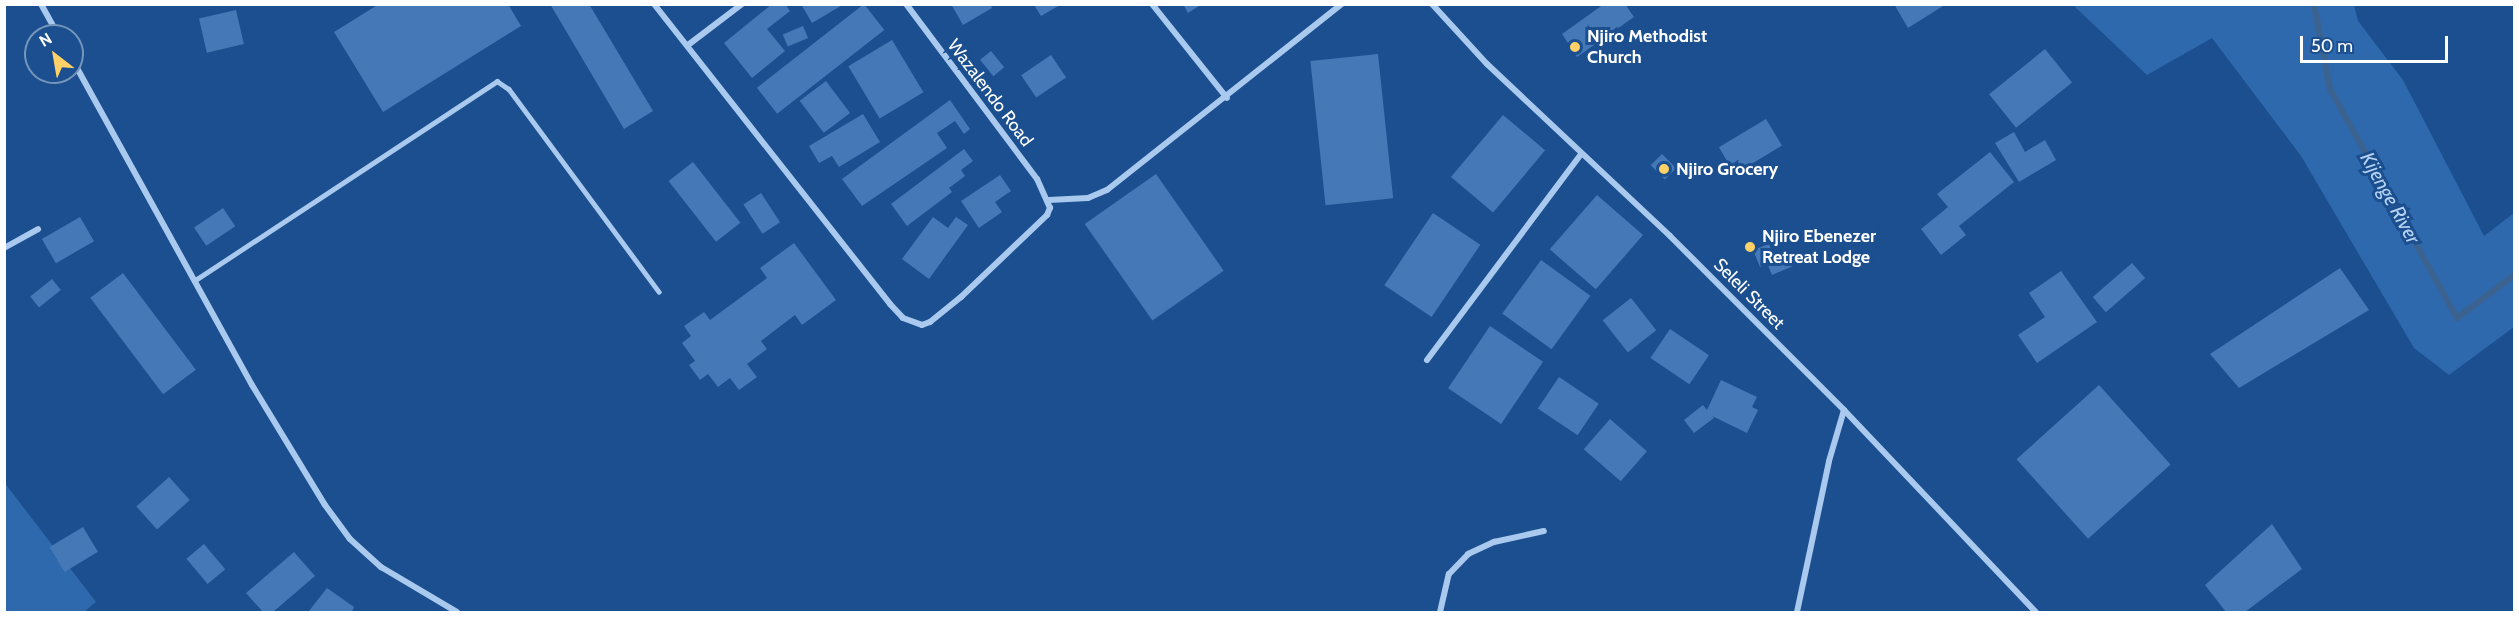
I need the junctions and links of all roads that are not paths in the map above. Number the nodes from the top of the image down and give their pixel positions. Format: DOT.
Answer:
graph roads {
  1 [pos="40,4"];
  2 [pos="654,4"];
  3 [pos="742,4"];
  4 [pos="906,4"];
  5 [pos="1152,4"];
  6 [pos="1342,4"];
  7 [pos="1432,4"];
  8 [pos="52,24"];
  9 [pos="688,45"];
  10 [pos="84,81"];
  11 [pos="1227,98"];
  12 [pos="1581,154"];
  13 [pos="1049,200"];
  14 [pos="38,229"];
  15 [pos="4,248"];
  16 [pos="194,280"];
  17 [pos="659,292"];
  18 [pos="1426,360"];
  19 [pos="1844,410"];
  20 [pos="1544,531"];
  21 [pos="458,612"];
  22 [pos="1440,612"];
  23 [pos="1797,612"];
  24 [pos="2036,612"];
  1 -- 8 [label="street"];
  2 -- 9 [label="street"];
  3 -- 9 [label="street"];
  4 -- 13 [label="street, Wazalendo Road"];
  5 -- 11 [label="street"];
  6 -- 11 [label="street"];
  7 -- 12 [label="street, Seleli Street"];
  9 -- 13 [label="street"];
  10 -- 16 [label="street"];
  11 -- 13 [label="street"];
  12 -- 18 [label="street"];
  12 -- 19 [label="street, Seleli Street"];
  14 -- 15 [label="street"];
  16 -- 17 [label="lane"];
  16 -- 21 [label="street"];
  19 -- 23 [label="street"];
  19 -- 24 [label="street, Seleli Street"];
  20 -- 22 [label="street"];
}
